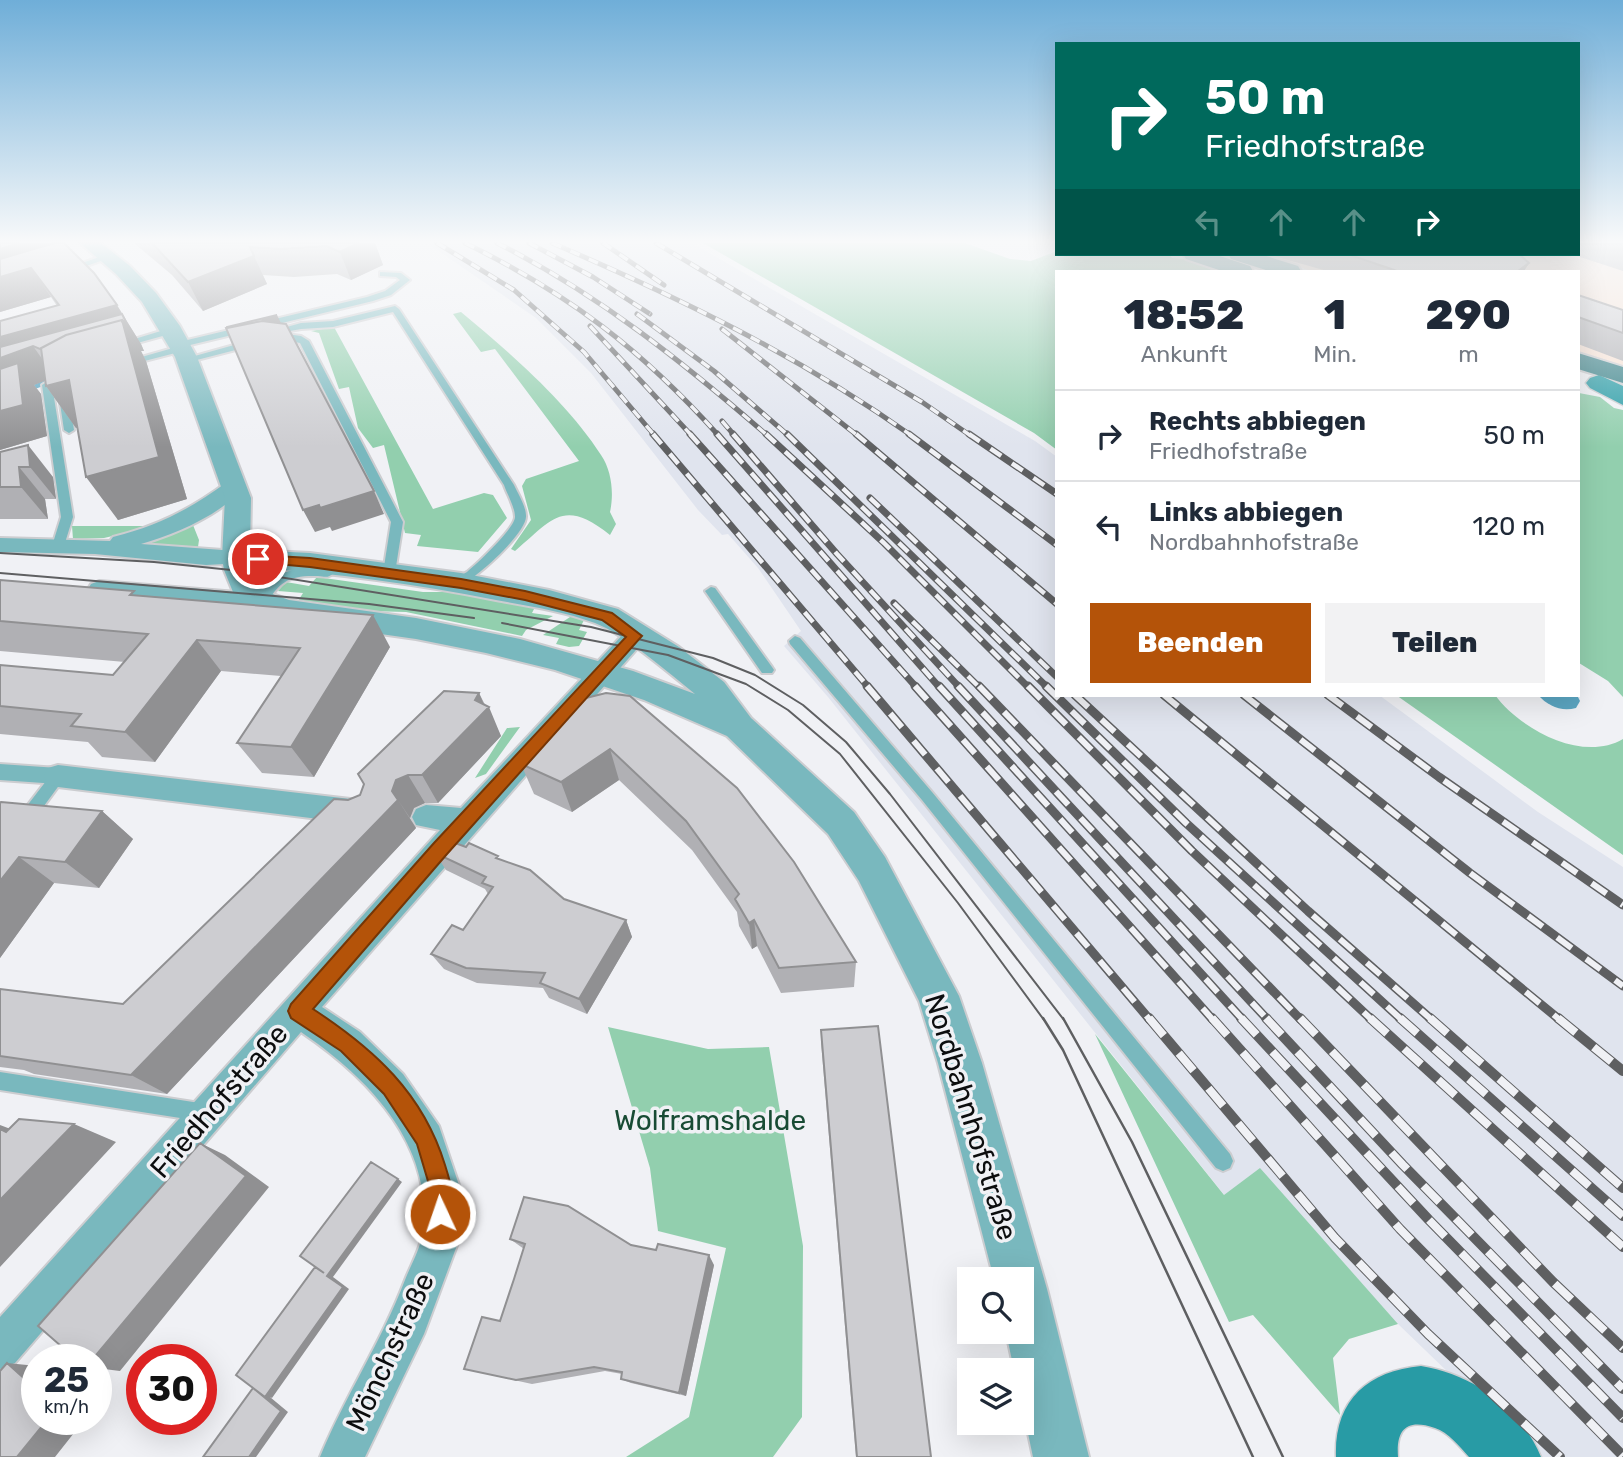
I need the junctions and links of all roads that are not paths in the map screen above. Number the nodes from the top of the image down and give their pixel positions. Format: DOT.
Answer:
graph roads {
  1 [pos="158,311"];
  2 [pos="323,311"];
  3 [pos="387,311"];
  4 [pos="396,311"];
  5 [pos="273,332"];
  6 [pos="232,342"];
  7 [pos="183,347"];
  8 [pos="108,348"];
  9 [pos="1580,362"];
  10 [pos="121,364"];
  11 [pos="1606,382"];
  12 [pos="1623,397"];
  13 [pos="69,430"];
  14 [pos="236,492"];
  15 [pos="0,545"];
  16 [pos="58,546"];
  17 [pos="95,547"];
  18 [pos="236,558"];
  19 [pos="300,562"];
  20 [pos="391,562"];
  21 [pos="461,583"];
  22 [pos="71,587"];
  23 [pos="711,591"];
  24 [pos="262,602"];
  25 [pos="635,636"];
  26 [pos="795,641"];
  27 [pos="766,670"];
  28 [pos="600,674"];
  29 [pos="739,727"];
  30 [pos="0,772"];
  31 [pos="58,776"];
  32 [pos="368,813"];
  33 [pos="426,817"];
  34 [pos="468,820"];
  35 [pos="17,830"];
  36 [pos="298,1011"];
  37 [pos="0,1082"];
  38 [pos="208,1113"];
  39 [pos="1223,1161"];
  40 [pos="1017,1267"];
  41 [pos="1034,1341"];
  42 [pos="0,1348"];
  43 [pos="342,1457"];
  44 [pos="1061,1457"];
  45 [pos="1367,1457"];
  46 [pos="1510,1457"];
  1 -- 7 [label="street"];
  2 -- 7 [label="lane"];
  3 -- 5 [label="lane"];
  4 -- 21 [label="lane"];
  6 -- 7 [label="lane"];
  7 -- 8 [label="lane"];
  7 -- 10 [label="lane"];
  7 -- 14 [label="street"];
  7 -- 20 [label="lane"];
  9 -- 11 [label="main road"];
  11 -- 12 [label="main road"];
  13 -- 16 [label="lane"];
  14 -- 17 [label="street"];
  14 -- 18 [label="street"];
  14 -- 19 [label="street"];
  15 -- 16 [label="street, Nordbahnhofstraße"];
  16 -- 17 [label="street, Nordbahnhofstraße"];
  17 -- 18 [label="street, Nordbahnhofstraße"];
  18 -- 19 [label="street, Nordbahnhofstraße"];
  18 -- 24 [label="street"];
  19 -- 20 [label="street, Nordbahnhofstraße"];
  20 -- 21 [label="street, Nordbahnhofstraße"];
  21 -- 24 [label="lane"];
  21 -- 25 [label="street, Nordbahnhofstraße"];
  22 -- 24 [label="street, Nordbahnhofstraße"];
  23 -- 27 [label="lane"];
  24 -- 28 [label="street, Nordbahnhofstraße"];
  25 -- 28 [label="street, Friedhofstraße"];
  25 -- 29 [label="street, Nordbahnhofstraße"];
  26 -- 39 [label="lane"];
  28 -- 29 [label="street, Nordbahnhofstraße"];
  28 -- 34 [label="street, Friedhofstraße"];
  29 -- 40 [label="street, Nordbahnhofstraße"];
  30 -- 31 [label="street"];
  31 -- 32 [label="street"];
  31 -- 35 [label="lane"];
  33 -- 34 [label="street"];
  34 -- 36 [label="street, Friedhofstraße"];
  36 -- 38 [label="street, Friedhofstraße"];
  36 -- 43 [label="street, Mönchstraße"];
  37 -- 38 [label="lane"];
  38 -- 42 [label="street, Friedhofstraße"];
  41 -- 44 [label="street"];
  45 -- 46 [label="main road"];
}
